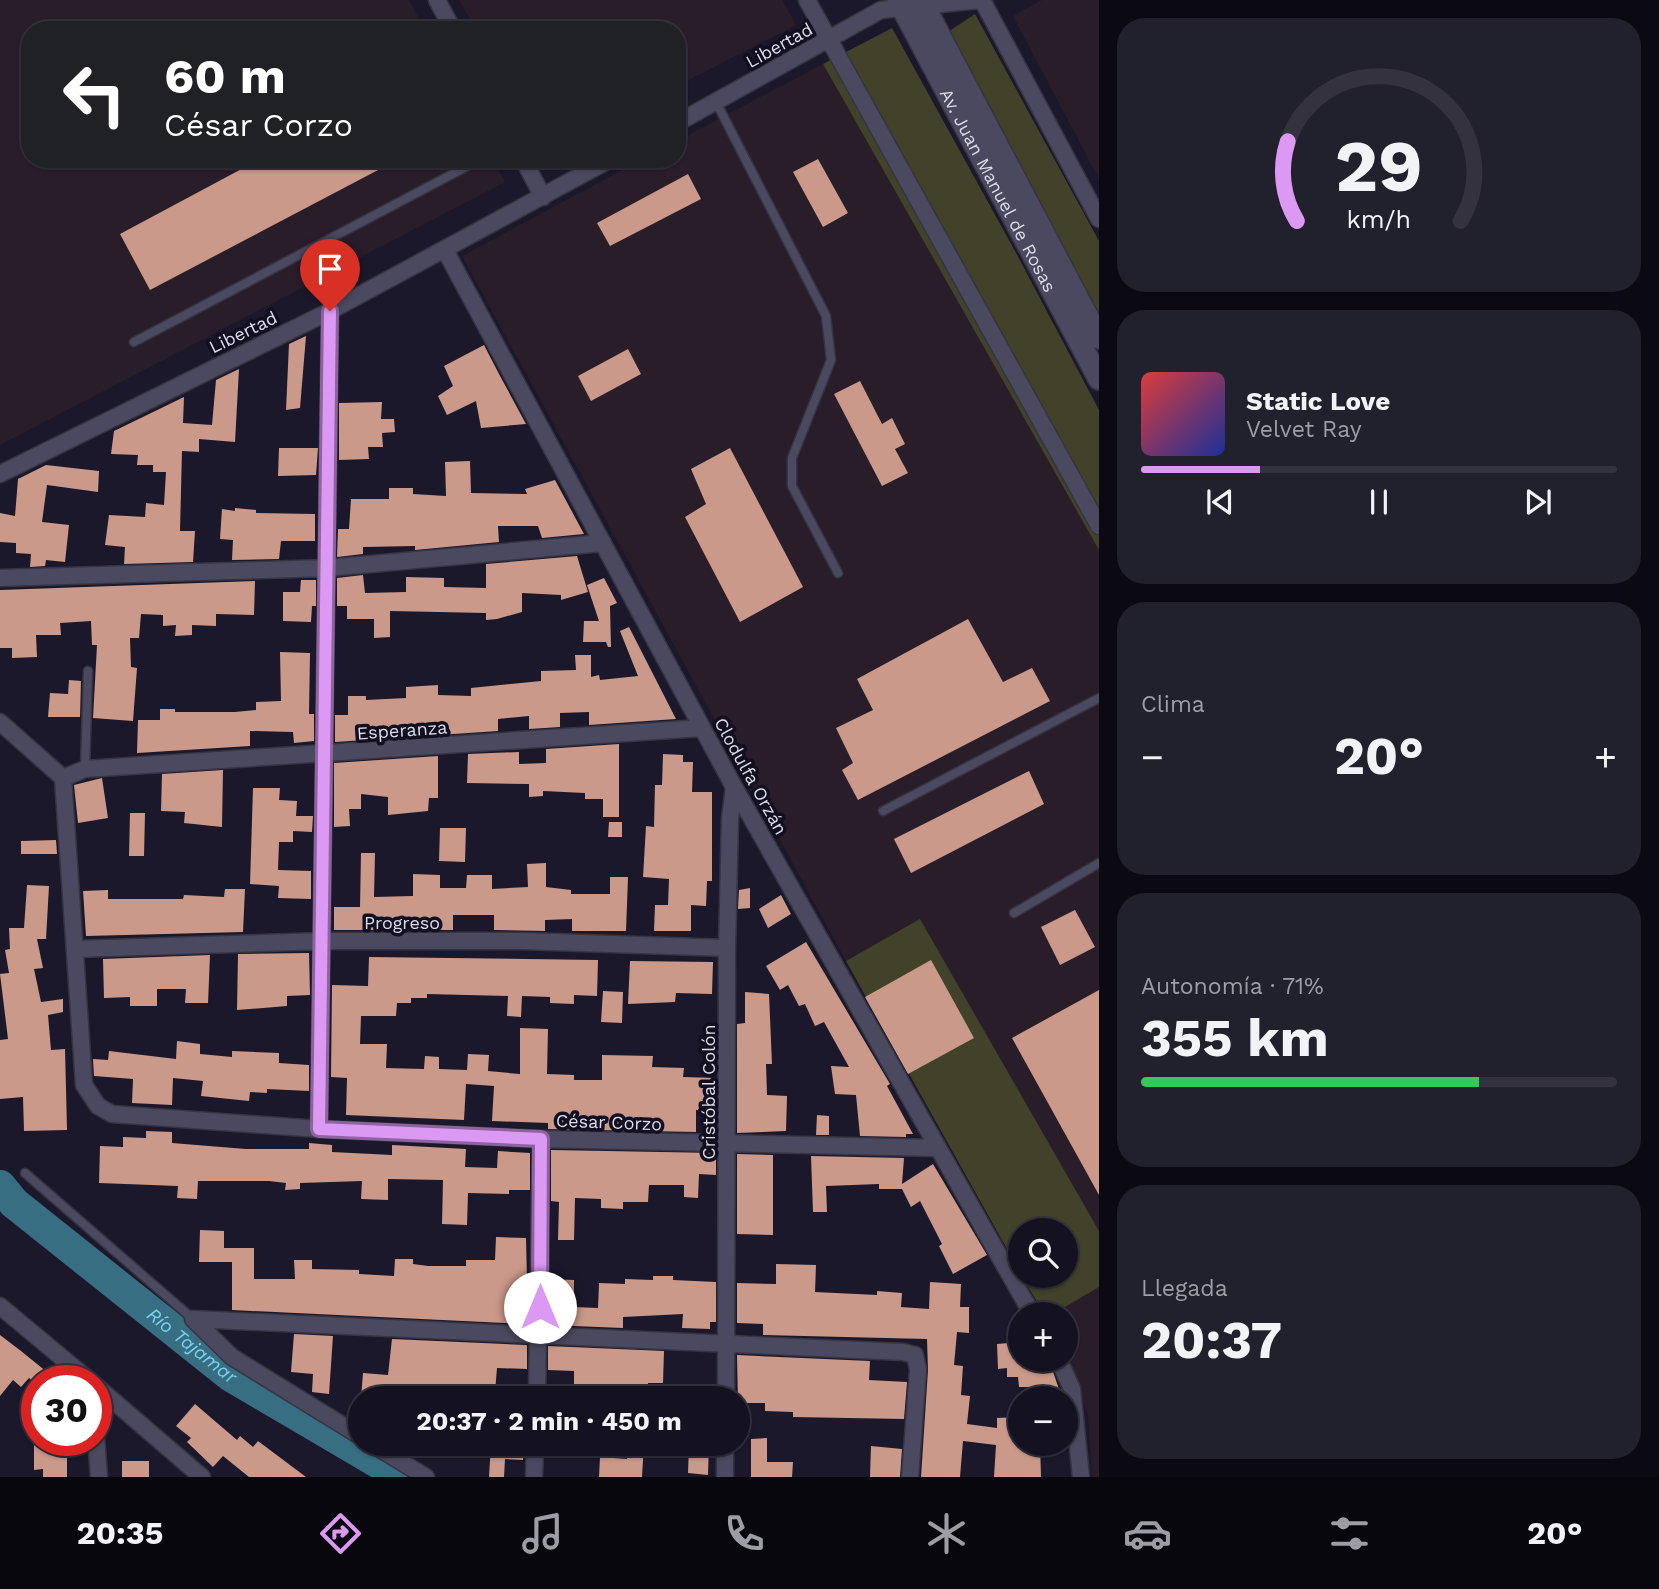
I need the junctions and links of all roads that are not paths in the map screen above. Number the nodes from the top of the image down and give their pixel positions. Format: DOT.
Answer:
graph roads {
  1 [pos="437,0"];
  2 [pos="807,0"];
  3 [pos="981,0"];
  4 [pos="911,2"];
  5 [pos="448,21"];
  6 [pos="829,40"];
  7 [pos="716,102"];
  8 [pos="686,118"];
  9 [pos="464,168"];
  10 [pos="528,168"];
  11 [pos="595,168"];
  12 [pos="544,197"];
  13 [pos="1099,219"];
  14 [pos="445,250"];
  15 [pos="330,311"];
  16 [pos="1099,338"];
  17 [pos="134,342"];
  18 [pos="1099,379"];
  19 [pos="0,474"];
  20 [pos="1099,526"];
  21 [pos="603,543"];
  22 [pos="327,568"];
  23 [pos="838,573"];
  24 [pos="0,578"];
  25 [pos="88,671"];
  26 [pos="1099,698"];
  27 [pos="0,722"];
  28 [pos="702,728"];
  29 [pos="325,755"];
  30 [pos="85,769"];
  31 [pos="64,778"];
  32 [pos="734,787"];
  33 [pos="883,811"];
  34 [pos="1099,863"];
  35 [pos="1014,914"];
  36 [pos="321,941"];
  37 [pos="727,948"];
  38 [pos="76,949"];
  39 [pos="319,1129"];
  40 [pos="541,1139"];
  41 [pos="727,1146"];
  42 [pos="936,1148"];
  43 [pos="25,1173"];
  44 [pos="1025,1302"];
  45 [pos="0,1306"];
  46 [pos="193,1320"];
  47 [pos="540,1335"];
  48 [pos="726,1344"];
  49 [pos="71,1365"];
  50 [pos="1064,1372"];
  51 [pos="538,1386"];
  52 [pos="726,1386"];
  53 [pos="112,1400"];
  54 [pos="348,1429"];
  55 [pos="97,1456"];
  56 [pos="392,1456"];
  57 [pos="535,1456"];
  58 [pos="725,1456"];
  59 [pos="99,1477"];
  60 [pos="202,1477"];
  61 [pos="426,1477"];
  62 [pos="534,1477"];
  63 [pos="724,1477"];
  64 [pos="910,1477"];
  65 [pos="1081,1477"];
  1 -- 5 [label="street"];
  2 -- 6 [label="street"];
  3 -- 4 [label="street, Libertad"];
  3 -- 13 [label="street"];
  4 -- 6 [label="street, Libertad"];
  4 -- 16 [label="main road, Av. Juan Manuel de Rosas"];
  4 -- 18 [label="main road, Av. Juan Manuel de Rosas"];
  6 -- 7 [label="street, Libertad"];
  6 -- 20 [label="street"];
  7 -- 8 [label="street, Libertad"];
  7 -- 23 [label="lane"];
  9 -- 17 [label="lane"];
  10 -- 12 [label="street"];
  11 -- 12 [label="street, Libertad"];
  12 -- 14 [label="street, Libertad"];
  14 -- 15 [label="street, Libertad"];
  14 -- 21 [label="street, Clodulfa Orzán"];
  15 -- 19 [label="street, Libertad"];
  15 -- 22 [label="street"];
  21 -- 22 [label="street"];
  21 -- 28 [label="street, Clodulfa Orzán"];
  22 -- 24 [label="street"];
  22 -- 29 [label="street"];
  25 -- 30 [label="lane"];
  26 -- 33 [label="lane"];
  27 -- 31 [label="street"];
  28 -- 29 [label="street, Esperanza"];
  28 -- 32 [label="street, Clodulfa Orzán"];
  29 -- 30 [label="street, Esperanza"];
  29 -- 36 [label="street"];
  30 -- 31 [label="street, Esperanza"];
  31 -- 38 [label="street"];
  32 -- 37 [label="street, Cristóbal Colón"];
  32 -- 42 [label="street, Clodulfa Orzán"];
  34 -- 35 [label="lane"];
  36 -- 37 [label="street, Progreso"];
  36 -- 38 [label="street, Progreso"];
  36 -- 39 [label="street"];
  37 -- 41 [label="street, Cristóbal Colón"];
  38 -- 39 [label="street, César Corzo"];
  39 -- 40 [label="street, César Corzo"];
  40 -- 41 [label="street, César Corzo"];
  40 -- 47 [label="street"];
  41 -- 42 [label="street, César Corzo"];
  41 -- 48 [label="street, Cristóbal Colón"];
  42 -- 44 [label="street, Clodulfa Orzán"];
  43 -- 46 [label="lane"];
  45 -- 49 [label="street"];
  46 -- 47 [label="street"];
  46 -- 54 [label="street"];
  47 -- 48 [label="street"];
  47 -- 51 [label="street"];
  48 -- 52 [label="street, Cristóbal Colón"];
  48 -- 64 [label="street"];
  50 -- 65 [label="street"];
  53 -- 60 [label="street"];
  55 -- 59 [label="street"];
  56 -- 61 [label="street"];
  57 -- 62 [label="street"];
  58 -- 63 [label="street"];
}
